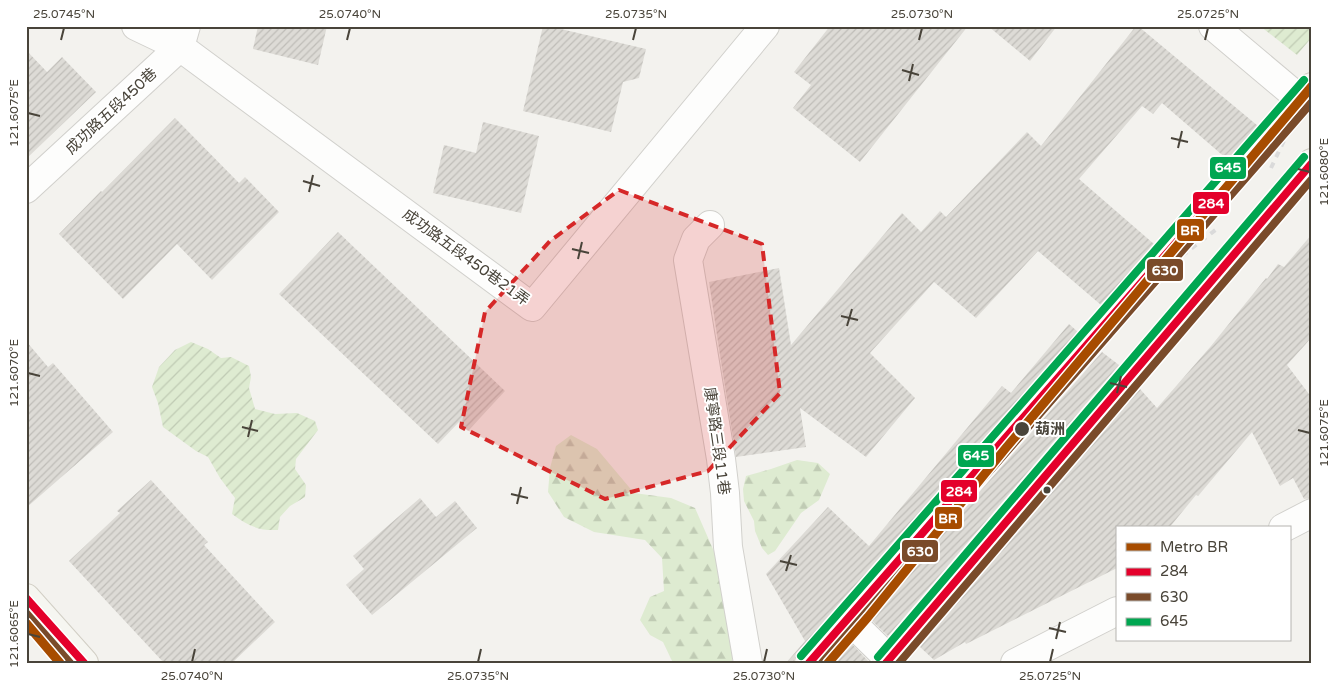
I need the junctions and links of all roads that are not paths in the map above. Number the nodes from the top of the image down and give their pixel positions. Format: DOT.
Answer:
graph roads {
  1 [pos="136,26"];
  2 [pos="765,26"];
  3 [pos="1213,26"];
  4 [pos="183,36"];
  5 [pos="1306,93"];
  6 [pos="1312,163"];
  7 [pos="26,189"];
  8 [pos="710,225"];
  9 [pos="1312,514"];
  10 [pos="1287,526"];
  11 [pos="26,598"];
  12 [pos="1116,612"];
  13 [pos="847,618"];
  14 [pos="889,662"];
  15 [pos="84,663"];
  16 [pos="748,663"];
  17 [pos="809,663"];
  18 [pos="1014,663"];
  1 -- 4 [label="street"];
  2 -- 4 [label="street, 成功路五段450巷21弄"];
  3 -- 5 [label="street"];
  4 -- 7 [label="street, 成功路五段450巷"];
  5 -- 13 [label="main road"];
  6 -- 14 [label="main road"];
  8 -- 16 [label="street, 康寧路三段11巷"];
  9 -- 10 [label="street"];
  11 -- 15 [label="main road"];
  12 -- 18 [label="street"];
  13 -- 14 [label="street"];
  13 -- 17 [label="main road"];
}
